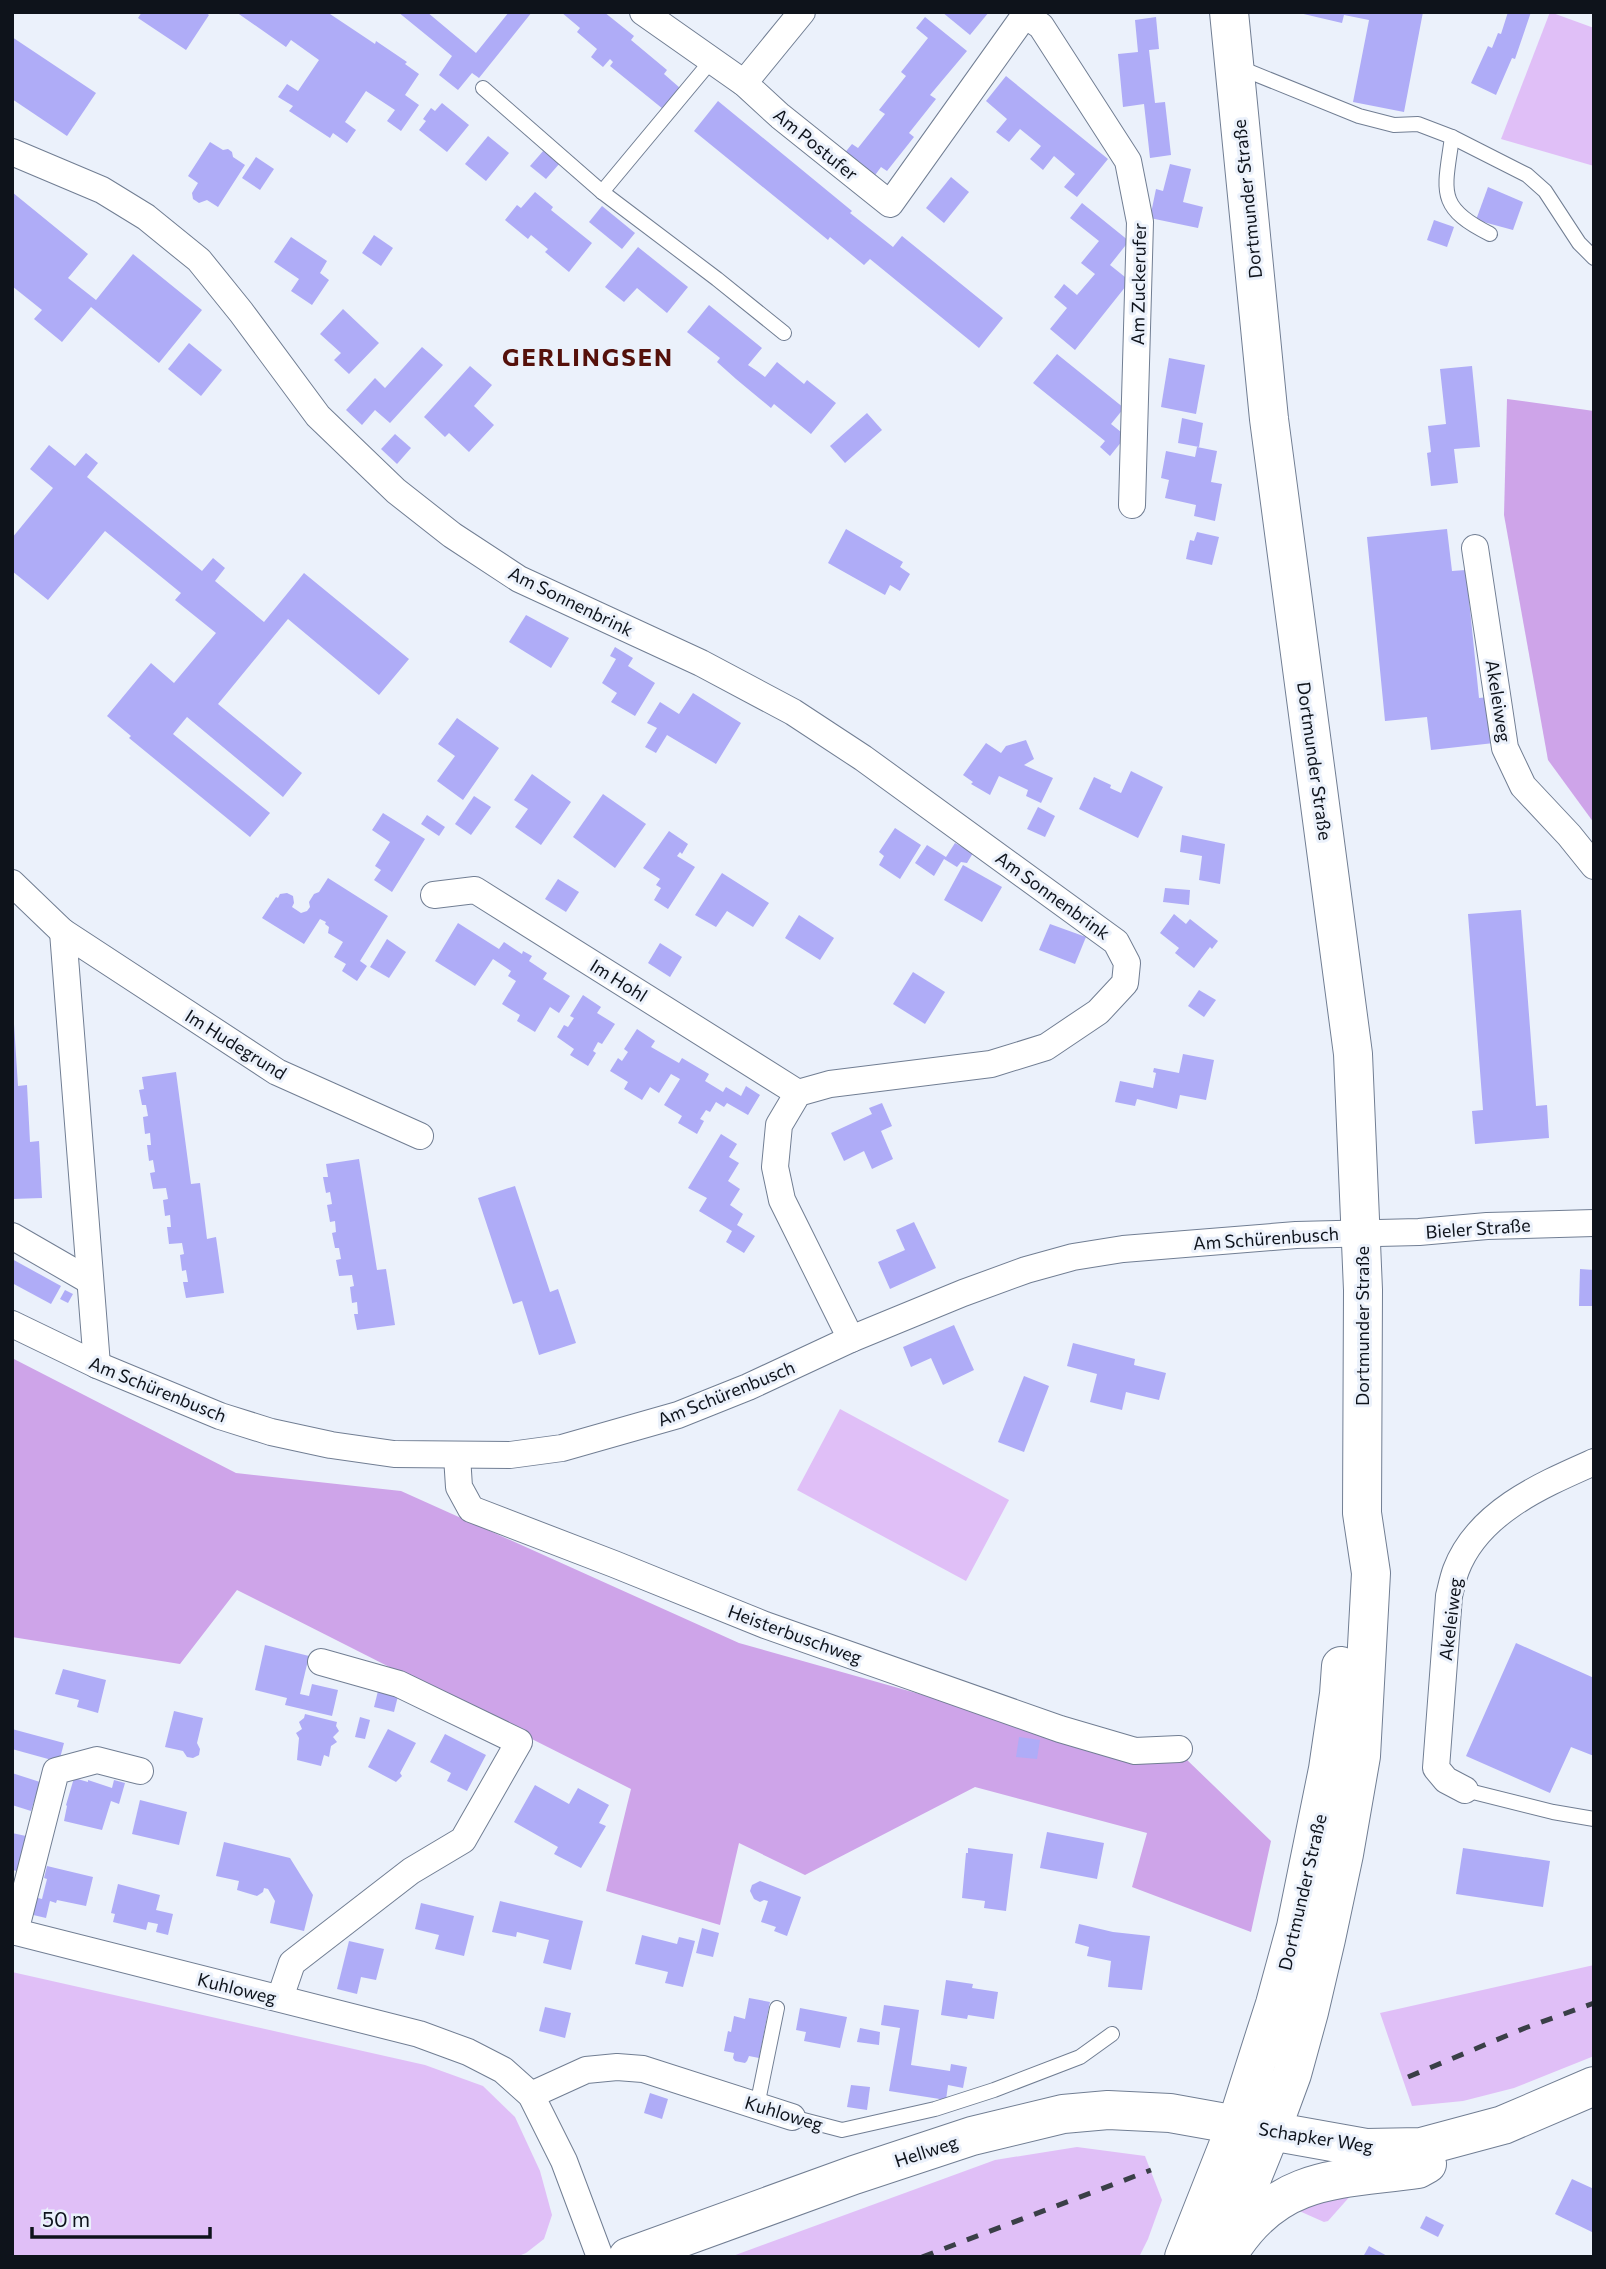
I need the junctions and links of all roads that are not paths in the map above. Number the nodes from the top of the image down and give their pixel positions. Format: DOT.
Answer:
graph roads {
  1 [pos="643,12"];
  2 [pos="802,12"];
  3 [pos="1229,12"];
  4 [pos="1026,13"];
  5 [pos="711,61"];
  6 [pos="1234,66"];
  7 [pos="744,83"];
  8 [pos="483,88"];
  9 [pos="1452,137"];
  10 [pos="12,152"];
  11 [pos="602,192"];
  12 [pos="890,204"];
  13 [pos="1490,234"];
  14 [pos="1594,258"];
  15 [pos="784,333"];
  16 [pos="1132,505"];
  17 [pos="1475,548"];
  18 [pos="1594,866"];
  19 [pos="12,883"];
  20 [pos="434,895"];
  21 [pos="63,932"];
  22 [pos="798,1093"];
  23 [pos="421,1136"];
  24 [pos="1594,1223"];
  25 [pos="1362,1232"];
  26 [pos="12,1236"];
  27 [pos="90,1281"];
  28 [pos="12,1324"];
  29 [pos="851,1339"];
  30 [pos="97,1365"];
  31 [pos="457,1456"];
  32 [pos="1594,1462"];
  33 [pos="321,1662"];
  34 [pos="1179,1749"];
  35 [pos="139,1771"];
  36 [pos="1465,1790"];
  37 [pos="1594,1819"];
  38 [pos="14,1931"];
  39 [pos="280,1998"];
  40 [pos="777,2008"];
  41 [pos="1112,2034"];
  42 [pos="1594,2086"];
  43 [pos="530,2095"];
  44 [pos="757,2106"];
  45 [pos="792,2117"];
  46 [pos="1503,2125"];
  47 [pos="1254,2127"];
  48 [pos="600,2257"];
  49 [pos="628,2257"];
  50 [pos="1184,2257"];
  51 [pos="1220,2257"];
  52 [pos="1226,2257"];
  1 -- 5 [label="street, Am Postufer"];
  2 -- 7 [label="street"];
  3 -- 6 [label="main road, Dortmunder Straße"];
  4 -- 12 [label="street, Am Zuckerufer"];
  4 -- 16 [label="street, Am Zuckerufer"];
  5 -- 7 [label="street, Am Postufer"];
  5 -- 11 [label="lane"];
  6 -- 9 [label="lane"];
  6 -- 25 [label="main road, Dortmunder Straße"];
  7 -- 12 [label="street, Am Postufer"];
  8 -- 11 [label="lane"];
  9 -- 13 [label="lane"];
  9 -- 14 [label="lane"];
  10 -- 22 [label="street, Am Sonnenbrink"];
  11 -- 15 [label="lane"];
  17 -- 18 [label="street, Akeleiweg"];
  19 -- 21 [label="street, Im Hudegrund"];
  20 -- 22 [label="street, Im Hohl"];
  21 -- 23 [label="street, Im Hudegrund"];
  21 -- 27 [label="street"];
  22 -- 29 [label="street"];
  24 -- 25 [label="street, Bieler Straße"];
  25 -- 29 [label="street, Am Schürenbusch"];
  25 -- 47 [label="main road, Dortmunder Straße"];
  26 -- 27 [label="street"];
  27 -- 30 [label="street"];
  28 -- 30 [label="street, Am Schürenbusch"];
  29 -- 31 [label="street, Am Schürenbusch"];
  30 -- 31 [label="street, Am Schürenbusch"];
  31 -- 34 [label="street, Heisterbuschweg"];
  32 -- 36 [label="street, Akeleiweg"];
  33 -- 39 [label="street"];
  35 -- 38 [label="street"];
  36 -- 37 [label="lane"];
  38 -- 39 [label="street, Kuhloweg"];
  39 -- 43 [label="street, Kuhloweg"];
  40 -- 44 [label="lane"];
  41 -- 45 [label="lane, Kuhloweg"];
  42 -- 46 [label="main road, Schapker Weg"];
  43 -- 44 [label="street, Kuhloweg"];
  43 -- 48 [label="street, Kuhloweg"];
  44 -- 45 [label="street, Kuhloweg"];
  46 -- 47 [label="main road, Schapker Weg"];
  46 -- 52 [label="main road"];
  47 -- 49 [label="main road, Hellweg"];
  47 -- 50 [label="main road, Dortmunder Straße"];
  47 -- 51 [label="main road, Dortmunder Straße"];
}
